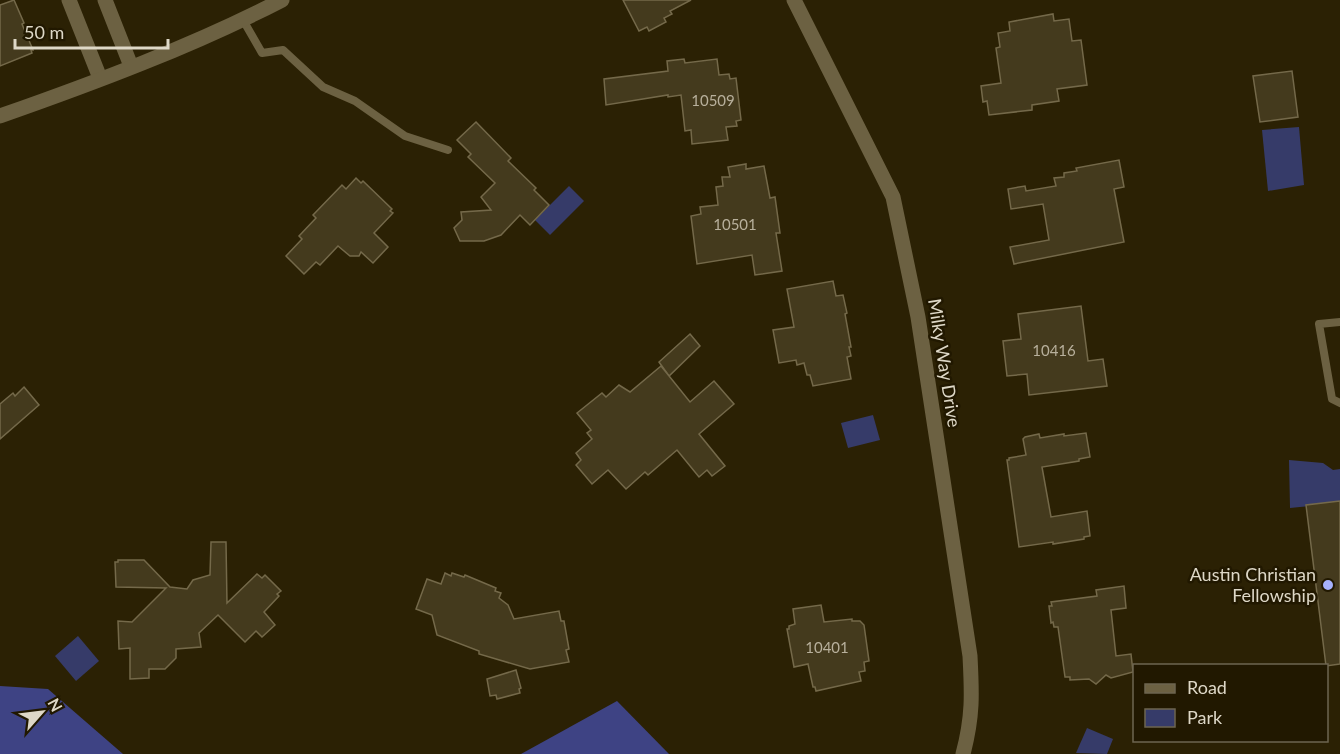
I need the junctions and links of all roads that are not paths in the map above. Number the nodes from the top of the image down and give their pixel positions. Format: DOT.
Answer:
graph roads {
  1 [pos="69,0"];
  2 [pos="105,0"];
  3 [pos="282,0"];
  4 [pos="794,0"];
  5 [pos="243,20"];
  6 [pos="131,66"];
  7 [pos="100,78"];
  8 [pos="0,116"];
  9 [pos="448,150"];
  10 [pos="1340,322"];
  11 [pos="1340,403"];
  12 [pos="963,754"];
  1 -- 7 [label="street"];
  2 -- 6 [label="street"];
  3 -- 5 [label="street"];
  4 -- 12 [label="street, Milky Way Drive"];
  5 -- 6 [label="street"];
  5 -- 9 [label="lane"];
  6 -- 7 [label="street"];
  7 -- 8 [label="street"];
  10 -- 11 [label="lane"];
}
